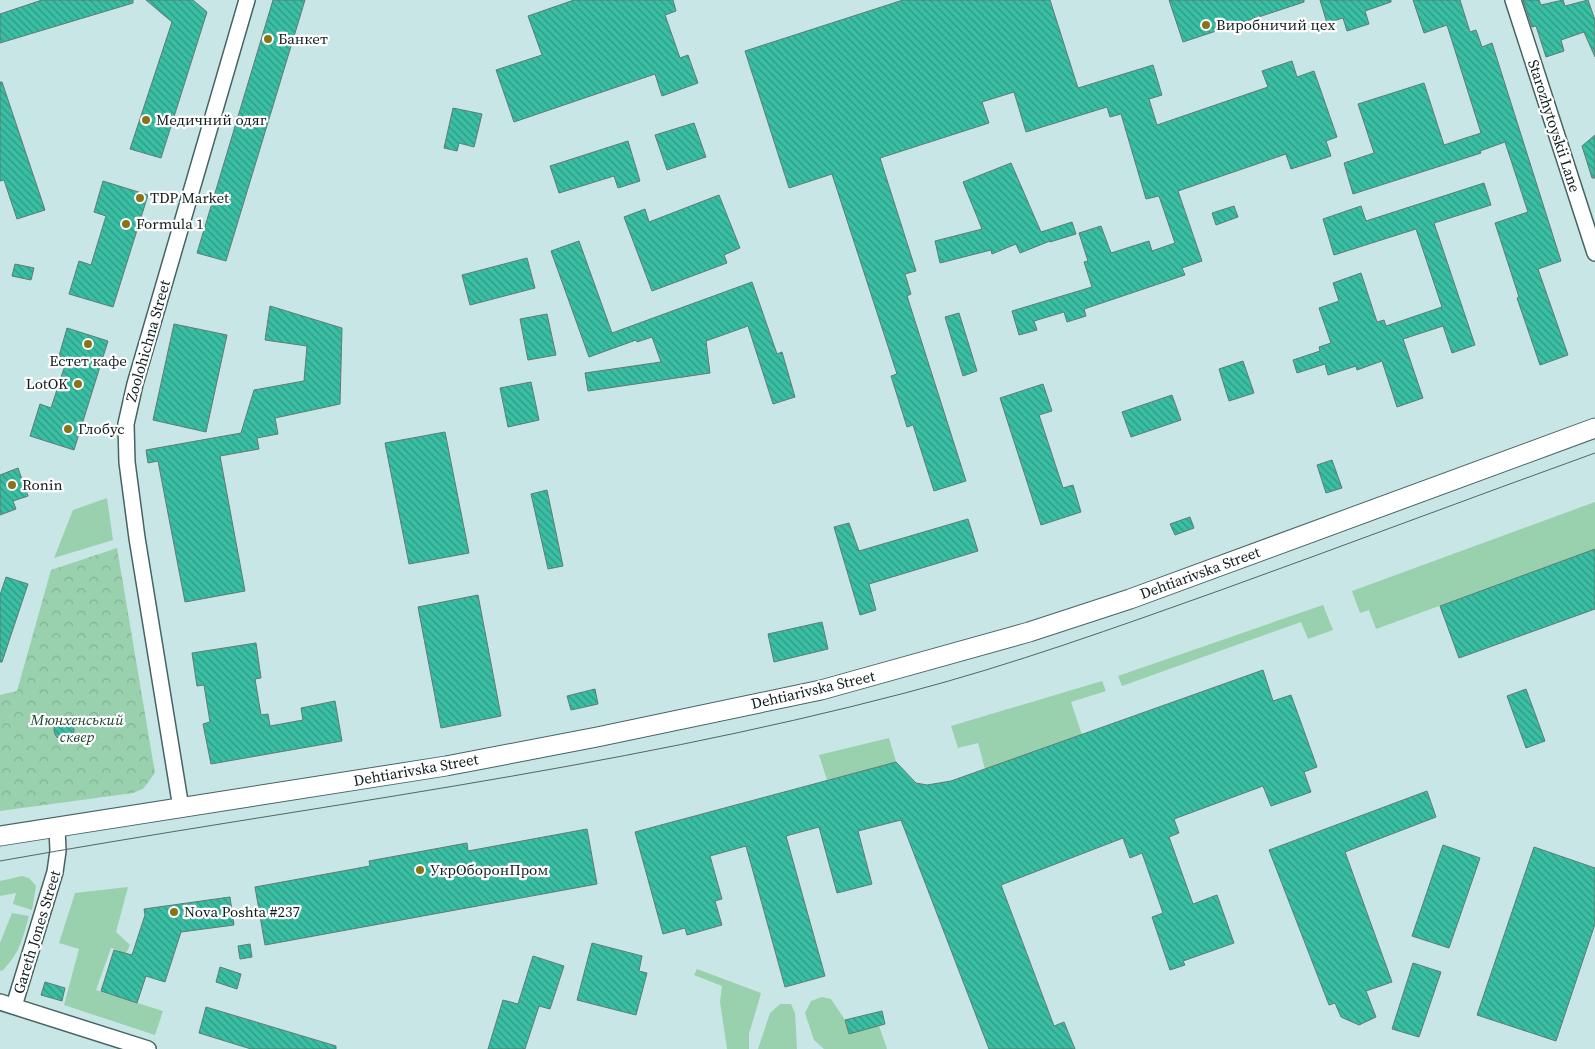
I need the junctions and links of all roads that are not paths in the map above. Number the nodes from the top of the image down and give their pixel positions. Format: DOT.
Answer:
graph roads {
  1 [pos="247,0"];
  2 [pos="1513,0"];
  3 [pos="1595,253"];
  4 [pos="1595,428"];
  5 [pos="181,808"];
  6 [pos="57,827"];
  7 [pos="0,836"];
  8 [pos="7,1004"];
  9 [pos="148,1049"];
  1 -- 5 [label="street, Zoolohichna Street"];
  2 -- 3 [label="street, Starozhytoyskii Lane"];
  4 -- 5 [label="main road, Dehtiarivska Street"];
  5 -- 6 [label="main road, Dehtiarivska Street"];
  6 -- 7 [label="main road, Dehtiarivska Street"];
  6 -- 8 [label="street, Gareth Jones Street"];
  8 -- 9 [label="street, Gareth Jones Street"];
}
